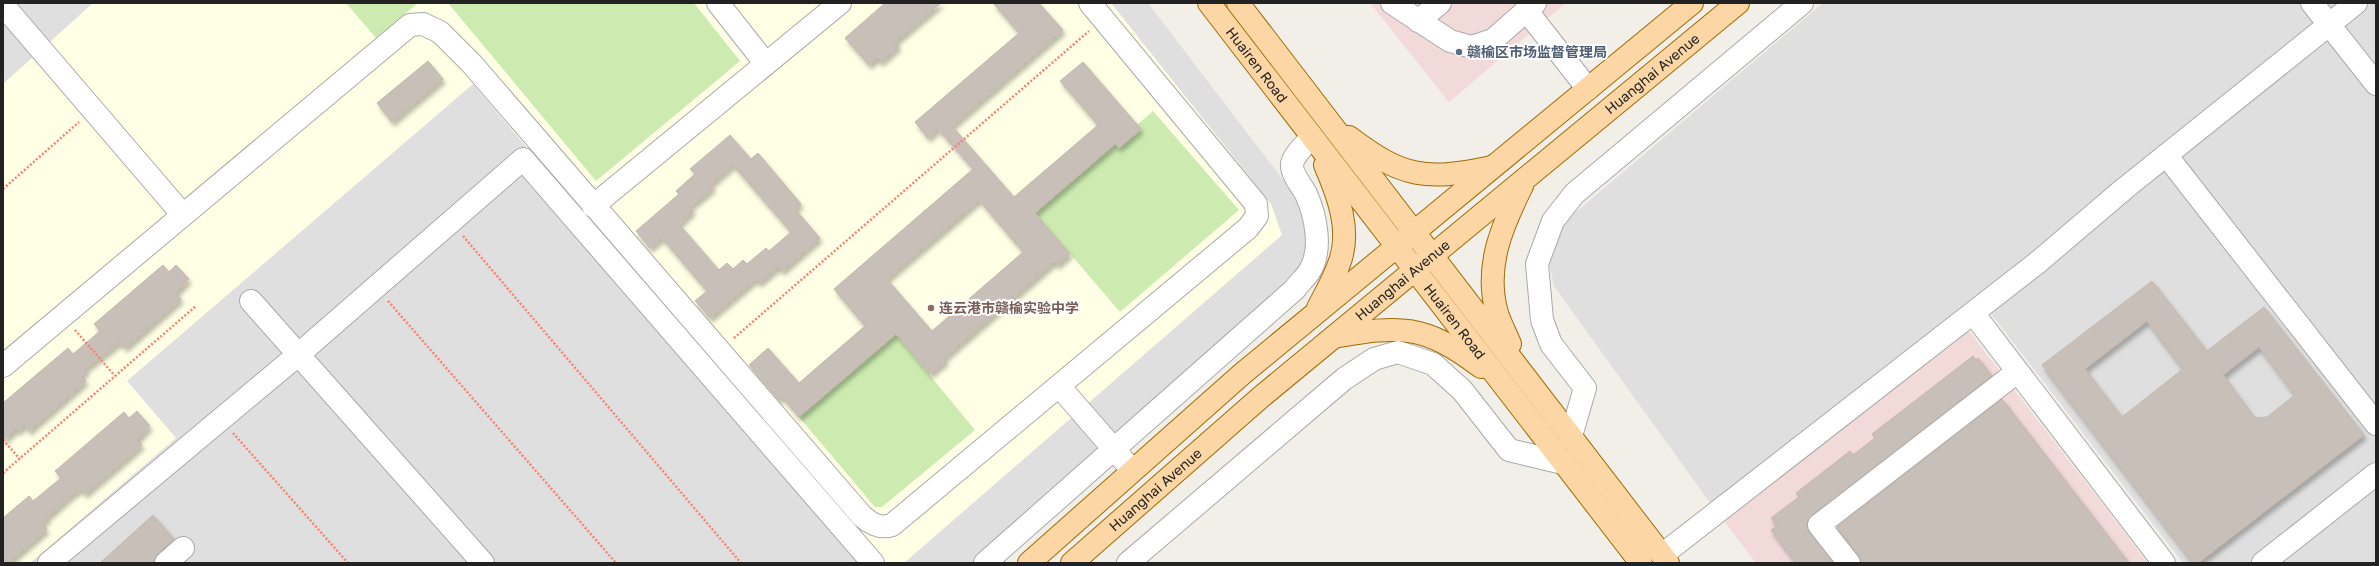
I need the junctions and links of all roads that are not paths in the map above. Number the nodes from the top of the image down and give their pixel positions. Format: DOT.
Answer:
graph roads {
  1 [pos="718,3"];
  2 [pos="840,3"];
  3 [pos="1209,3"];
  4 [pos="1238,3"];
  5 [pos="1392,3"];
  6 [pos="1440,3"];
  7 [pos="1692,3"];
  8 [pos="1738,3"];
  9 [pos="1802,3"];
  10 [pos="2312,3"];
  11 [pos="2356,3"];
  12 [pos="1531,7"];
  13 [pos="11,11"];
  14 [pos="1096,11"];
  15 [pos="1418,21"];
  16 [pos="2329,24"];
  17 [pos="766,64"];
  18 [pos="2376,84"];
  19 [pos="1588,89"];
  20 [pos="1328,121"];
  21 [pos="1312,136"];
  22 [pos="2166,155"];
  23 [pos="1495,166"];
  24 [pos="1526,178"];
  25 [pos="593,206"];
  26 [pos="183,215"];
  27 [pos="1414,232"];
  28 [pos="1397,247"];
  29 [pos="1432,256"];
  30 [pos="1415,270"];
  31 [pos="251,301"];
  32 [pos="1973,313"];
  33 [pos="1316,314"];
  34 [pos="1333,338"];
  35 [pos="299,354"];
  36 [pos="3,366"];
  37 [pos="1521,371"];
  38 [pos="2017,372"];
  39 [pos="1502,383"];
  40 [pos="1059,386"];
  41 [pos="2376,424"];
  42 [pos="1571,436"];
  43 [pos="1113,449"];
  44 [pos="1563,463"];
  45 [pos="1132,470"];
  46 [pos="2376,474"];
  47 [pos="183,548"];
  48 [pos="1665,559"];
  49 [pos="49,563"];
  50 [pos="166,563"];
  51 [pos="483,563"];
  52 [pos="873,563"];
  53 [pos="984,563"];
  54 [pos="1029,563"];
  55 [pos="1072,563"];
  56 [pos="1128,563"];
  57 [pos="1641,563"];
  58 [pos="1849,563"];
  59 [pos="2164,563"];
  60 [pos="2263,563"];
  1 -- 17 [label="street"];
  2 -- 17 [label="street"];
  3 -- 21 [label="main road, Huairen Road"];
  4 -- 20 [label="main road, Huairen Road"];
  5 -- 15 [label="street"];
  6 -- 15 [label="street"];
  7 -- 19 [label="main road, Huanghai Avenue"];
  8 -- 24 [label="main road, Huanghai Avenue"];
  9 -- 42 [label="street"];
  10 -- 16 [label="street"];
  11 -- 16 [label="street"];
  12 -- 15 [label="street"];
  12 -- 19 [label="street"];
  13 -- 26 [label="street"];
  14 -- 40 [label="street"];
  16 -- 18 [label="street"];
  16 -- 22 [label="street"];
  17 -- 25 [label="street"];
  19 -- 23 [label="main road, Huanghai Avenue"];
  20 -- 23 [label="main road"];
  20 -- 27 [label="main road, Huairen Road"];
  21 -- 28 [label="main road, Huairen Road"];
  21 -- 33 [label="main road"];
  21 -- 43 [label="street"];
  22 -- 32 [label="street"];
  22 -- 41 [label="street"];
  23 -- 27 [label="main road, Huanghai Avenue"];
  24 -- 29 [label="main road, Huanghai Avenue"];
  24 -- 37 [label="main road"];
  25 -- 26 [label="street"];
  25 -- 40 [label="street"];
  26 -- 36 [label="street"];
  27 -- 28 [label="main road, Huanghai Avenue"];
  27 -- 29 [label="main road, Huairen Road"];
  28 -- 30 [label="main road, Huairen Road"];
  28 -- 33 [label="main road, Huanghai Avenue"];
  29 -- 30 [label="main road, Huanghai Avenue"];
  29 -- 37 [label="main road, Huairen Road"];
  30 -- 34 [label="main road, Huanghai Avenue"];
  30 -- 39 [label="main road, Huairen Road"];
  31 -- 35 [label="street"];
  32 -- 38 [label="street"];
  32 -- 48 [label="street"];
  33 -- 45 [label="main road, Huanghai Avenue"];
  34 -- 39 [label="main road"];
  34 -- 55 [label="main road, Huanghai Avenue"];
  35 -- 49 [label="street"];
  35 -- 51 [label="street"];
  35 -- 52 [label="street"];
  37 -- 42 [label="main road, Huairen Road"];
  38 -- 58 [label="street"];
  38 -- 59 [label="street"];
  39 -- 44 [label="main road, Huairen Road"];
  40 -- 43 [label="street"];
  42 -- 48 [label="main road, Huairen Road"];
  43 -- 45 [label="street"];
  43 -- 53 [label="street"];
  44 -- 56 [label="street"];
  44 -- 57 [label="main road, Huairen Road"];
  45 -- 54 [label="main road, Huanghai Avenue"];
  46 -- 60 [label="street"];
  47 -- 50 [label="street"];
}
